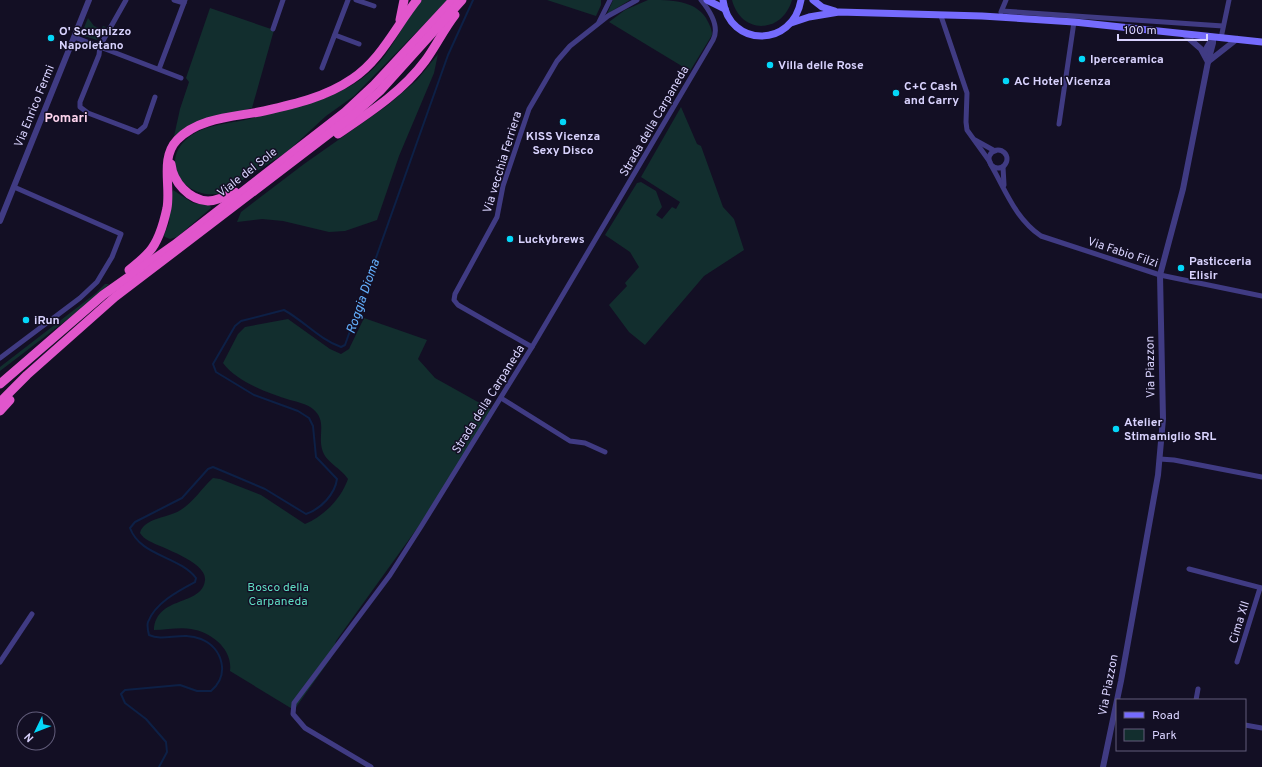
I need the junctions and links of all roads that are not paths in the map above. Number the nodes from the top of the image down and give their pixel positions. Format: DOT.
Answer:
graph roads {
  1 [pos="89,0"];
  2 [pos="126,0"];
  3 [pos="174,0"];
  4 [pos="284,0"];
  5 [pos="348,0"];
  6 [pos="356,0"];
  7 [pos="404,0"];
  8 [pos="410,0"];
  9 [pos="417,0"];
  10 [pos="453,0"];
  11 [pos="462,0"];
  12 [pos="469,0"];
  13 [pos="605,0"];
  14 [pos="610,0"];
  15 [pos="637,0"];
  16 [pos="701,0"];
  17 [pos="707,0"];
  18 [pos="723,0"];
  19 [pos="801,0"];
  20 [pos="813,0"];
  21 [pos="1006,0"];
  22 [pos="1229,0"];
  23 [pos="184,2"];
  24 [pos="374,6"];
  25 [pos="606,8"];
  26 [pos="725,9"];
  27 [pos="1002,11"];
  28 [pos="839,12"];
  29 [pos="941,16"];
  30 [pos="997,17"];
  31 [pos="1074,22"];
  32 [pos="398,23"];
  33 [pos="791,23"];
  34 [pos="596,26"];
  35 [pos="1224,26"];
  36 [pos="273,29"];
  37 [pos="1186,34"];
  38 [pos="335,35"];
  39 [pos="74,37"];
  40 [pos="1213,37"];
  41 [pos="1221,38"];
  42 [pos="1237,39"];
  43 [pos="1262,42"];
  44 [pos="359,44"];
  45 [pos="100,46"];
  46 [pos="1207,59"];
  47 [pos="322,68"];
  48 [pos="159,69"];
  49 [pos="181,78"];
  50 [pos="377,88"];
  51 [pos="155,97"];
  52 [pos="1058,124"];
  53 [pos="971,136"];
  54 [pos="995,151"];
  55 [pos="169,155"];
  56 [pos="990,164"];
  57 [pos="290,165"];
  58 [pos="1003,167"];
  59 [pos="259,179"];
  60 [pos="1004,186"];
  61 [pos="14,187"];
  62 [pos="0,221"];
  63 [pos="1160,275"];
  64 [pos="103,295"];
  65 [pos="1262,296"];
  66 [pos="41,347"];
  67 [pos="58,347"];
  68 [pos="532,347"];
  69 [pos="0,358"];
  70 [pos="0,384"];
  71 [pos="0,391"];
  72 [pos="501,398"];
  73 [pos="0,402"];
  74 [pos="0,411"];
  75 [pos="605,452"];
  76 [pos="1160,459"];
  77 [pos="1262,477"];
  78 [pos="1189,569"];
  79 [pos="1261,588"];
  80 [pos="32,614"];
  81 [pos="0,662"];
  82 [pos="1237,662"];
  83 [pos="1198,689"];
  84 [pos="1116,699"];
  85 [pos="1196,699"];
  86 [pos="1116,701"];
  87 [pos="1246,725"];
  88 [pos="1262,728"];
  89 [pos="372,767"];
  90 [pos="1103,767"];
  1 -- 39 [label="street, Via Enrico Fermi"];
  2 -- 45 [label="street"];
  3 -- 23 [label="street"];
  4 -- 36 [label="street"];
  5 -- 38 [label="street"];
  6 -- 24 [label="street"];
  7 -- 32 [label="highway"];
  8 -- 32 [label="highway"];
  9 -- 32 [label="highway"];
  10 -- 50 [label="highway, Viale del Sole"];
  11 -- 50 [label="highway, Viale del Sole"];
  12 -- 57 [label="highway"];
  13 -- 25 [label="street"];
  14 -- 25 [label="street, Via vecchia Ferriera"];
  15 -- 34 [label="street, Via vecchia Ferriera"];
  16 -- 68 [label="street, Strada della Carpaneda"];
  17 -- 26 [label="main road"];
  18 -- 26 [label="main road"];
  19 -- 33 [label="main road"];
  20 -- 28 [label="main road"];
  21 -- 27 [label="street"];
  22 -- 35 [label="street"];
  23 -- 48 [label="street"];
  25 -- 34 [label="street, Via vecchia Ferriera"];
  26 -- 33 [label="main road"];
  27 -- 30 [label="street"];
  27 -- 35 [label="street"];
  28 -- 29 [label="main road"];
  28 -- 33 [label="main road"];
  29 -- 30 [label="main road"];
  29 -- 53 [label="street"];
  30 -- 31 [label="main road"];
  31 -- 37 [label="main road"];
  31 -- 52 [label="street"];
  32 -- 55 [label="highway"];
  34 -- 68 [label="street, Via vecchia Ferriera"];
  35 -- 41 [label="street"];
  37 -- 40 [label="main road"];
  37 -- 46 [label="street"];
  38 -- 44 [label="street"];
  38 -- 47 [label="street"];
  39 -- 45 [label="street"];
  39 -- 61 [label="street, Via Enrico Fermi"];
  40 -- 41 [label="main road"];
  40 -- 46 [label="street, Via Piazzon"];
  41 -- 42 [label="main road"];
  42 -- 43 [label="main road"];
  42 -- 46 [label="street"];
  45 -- 48 [label="street"];
  45 -- 51 [label="street"];
  46 -- 63 [label="street, Via Piazzon"];
  48 -- 49 [label="street"];
  50 -- 57 [label="highway, Viale del Sole"];
  50 -- 59 [label="highway, Viale del Sole"];
  53 -- 54 [label="street"];
  53 -- 56 [label="street, Via Fabio Filzi"];
  54 -- 56 [label="street"];
  54 -- 58 [label="street"];
  55 -- 59 [label="highway"];
  55 -- 64 [label="highway"];
  56 -- 58 [label="street"];
  56 -- 60 [label="street, Via Fabio Filzi"];
  57 -- 67 [label="highway, Viale del Sole"];
  58 -- 60 [label="street, Via Fabio Filzi"];
  59 -- 64 [label="highway, Viale del Sole"];
  60 -- 63 [label="street, Via Fabio Filzi"];
  61 -- 62 [label="street, Via Enrico Fermi"];
  61 -- 69 [label="street"];
  63 -- 65 [label="street, Via Fabio Filzi"];
  63 -- 76 [label="street, Via Piazzon"];
  64 -- 66 [label="highway, Viale del Sole"];
  66 -- 70 [label="highway"];
  66 -- 71 [label="highway"];
  67 -- 73 [label="highway"];
  67 -- 74 [label="highway"];
  68 -- 72 [label="street, Strada della Carpaneda"];
  72 -- 75 [label="street"];
  72 -- 89 [label="street, Strada della Carpaneda"];
  76 -- 77 [label="street"];
  76 -- 84 [label="street, Via Piazzon"];
  78 -- 79 [label="street, Cima XII"];
  79 -- 82 [label="street, Cima XII"];
  80 -- 81 [label="street"];
  83 -- 85 [label="street"];
  86 -- 90 [label="street, Via Piazzon"];
  87 -- 88 [label="street"];
}
